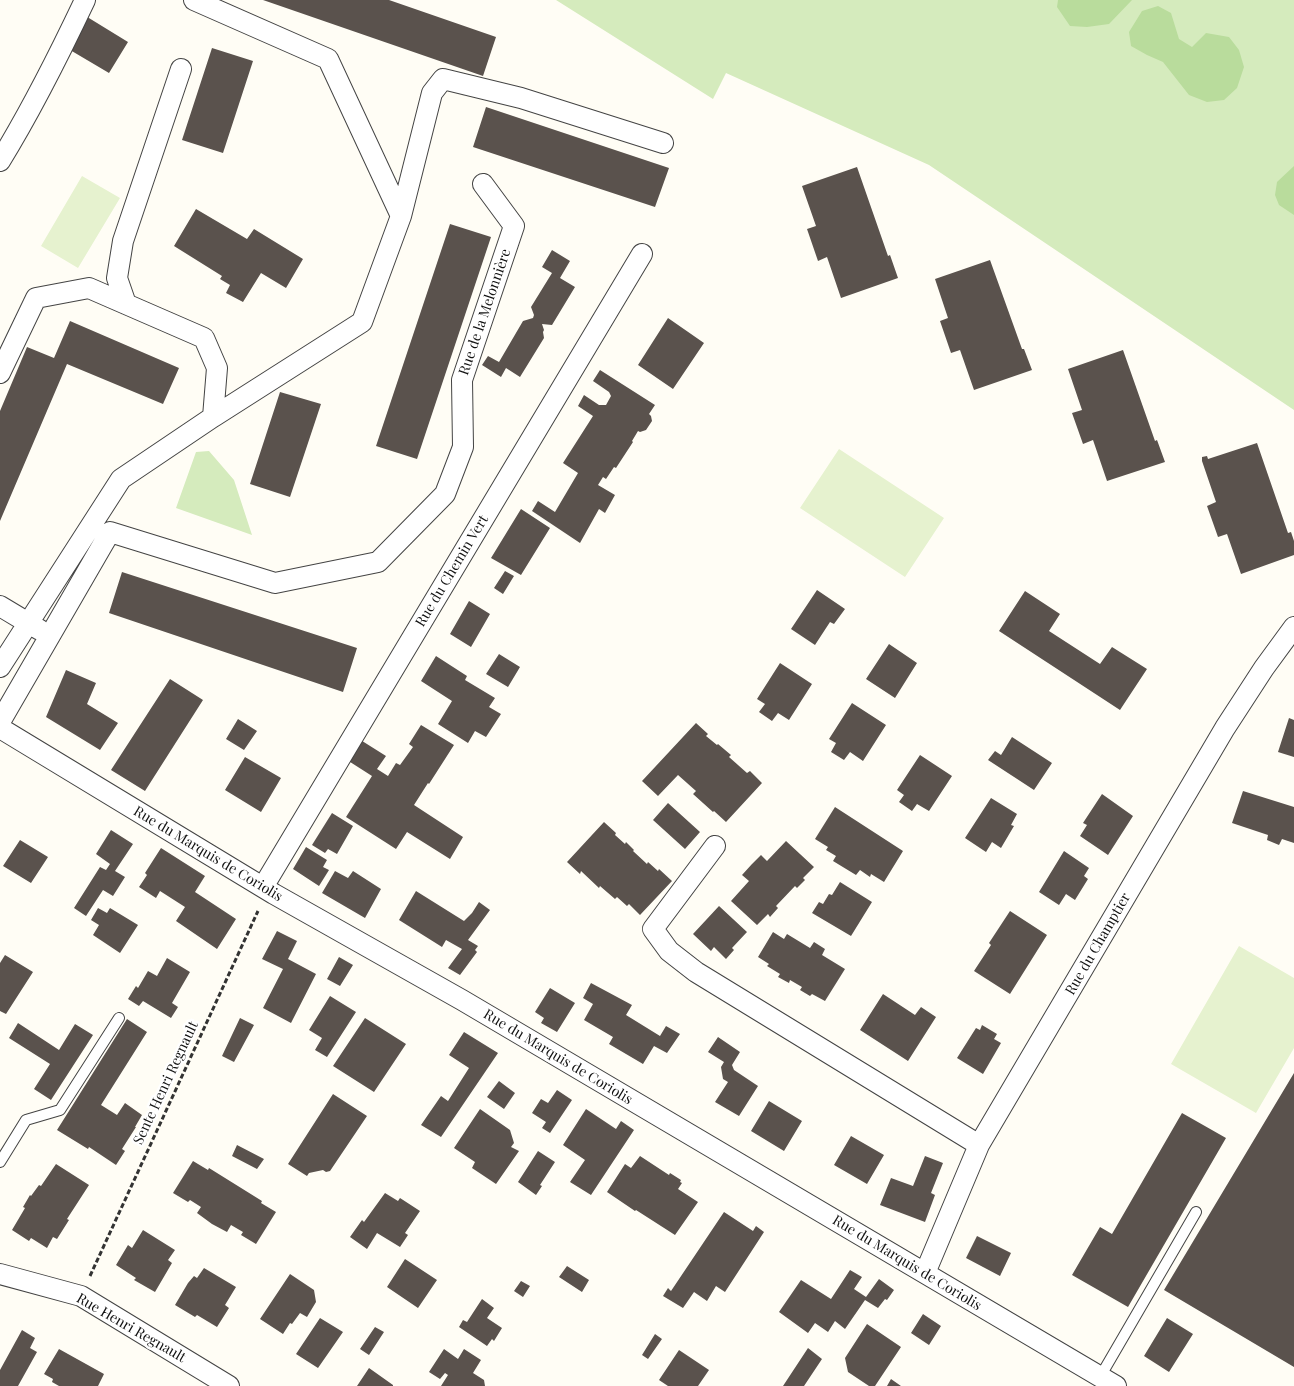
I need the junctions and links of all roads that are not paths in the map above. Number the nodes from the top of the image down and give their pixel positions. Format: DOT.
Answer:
graph roads {
  1 [pos="85,0"];
  2 [pos="194,0"];
  3 [pos="181,68"];
  4 [pos="662,143"];
  5 [pos="0,161"];
  6 [pos="483,184"];
  7 [pos="401,216"];
  8 [pos="642,254"];
  9 [pos="126,304"];
  10 [pos="0,373"];
  11 [pos="212,417"];
  12 [pos="102,527"];
  13 [pos="0,606"];
  14 [pos="28,624"];
  15 [pos="1294,627"];
  16 [pos="50,636"];
  17 [pos="0,667"];
  18 [pos="0,722"];
  19 [pos="0,728"];
  20 [pos="715,846"];
  21 [pos="265,889"];
  22 [pos="119,1018"];
  23 [pos="980,1145"];
  24 [pos="0,1162"];
  25 [pos="1196,1212"];
  26 [pos="925,1273"];
  27 [pos="0,1274"];
  28 [pos="1108,1381"];
  29 [pos="229,1386"];
  1 -- 5 [label="street"];
  2 -- 7 [label="street"];
  3 -- 9 [label="street"];
  4 -- 7 [label="street"];
  6 -- 12 [label="street, Rue de la Melonnière"];
  7 -- 11 [label="street"];
  8 -- 21 [label="street, Rue du Chemin Vert"];
  9 -- 10 [label="street"];
  9 -- 11 [label="street"];
  11 -- 12 [label="street"];
  12 -- 14 [label="street"];
  12 -- 16 [label="street"];
  13 -- 14 [label="street"];
  14 -- 16 [label="street"];
  14 -- 17 [label="street"];
  15 -- 23 [label="street, Rue du Champtier"];
  16 -- 18 [label="street"];
  19 -- 21 [label="street, Rue du Marquis de Coriolis"];
  20 -- 23 [label="street"];
  21 -- 26 [label="street, Rue du Marquis de Coriolis"];
  22 -- 24 [label="lane"];
  23 -- 26 [label="street, Rue du Champtier"];
  25 -- 28 [label="lane"];
  26 -- 28 [label="street, Rue du Marquis de Coriolis"];
  27 -- 29 [label="street, Rue Henri Regnault"];
}
